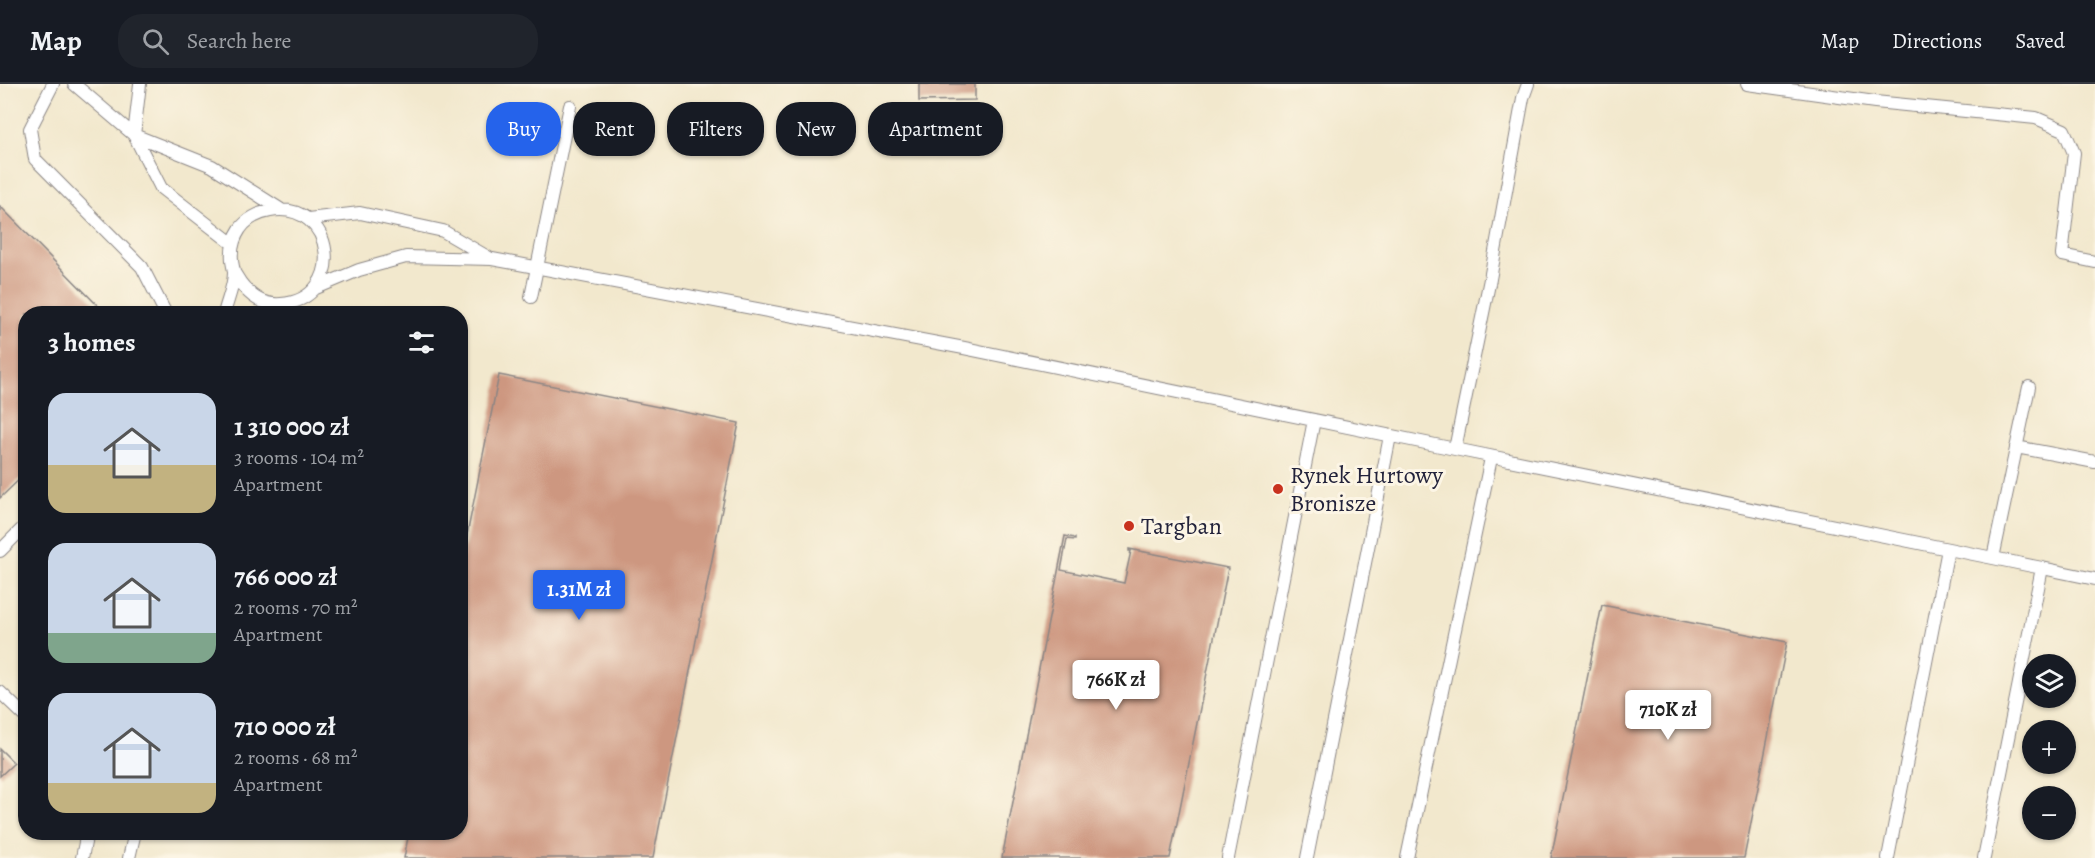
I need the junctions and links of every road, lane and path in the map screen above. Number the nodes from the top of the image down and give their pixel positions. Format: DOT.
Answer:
graph roads {
  1 [pos="53,84"];
  2 [pos="74,84"];
  3 [pos="140,84"];
  4 [pos="1528,84"];
  5 [pos="1747,84"];
  6 [pos="570,106"];
  7 [pos="134,135"];
  8 [pos="280,209"];
  9 [pos="309,219"];
  10 [pos="233,244"];
  11 [pos="2062,255"];
  12 [pos="492,260"];
  13 [pos="2095,262"];
  14 [pos="2056,267"];
  15 [pos="537,268"];
  16 [pos="235,274"];
  17 [pos="315,288"];
  18 [pos="531,297"];
  19 [pos="162,306"];
  20 [pos="226,306"];
  21 [pos="260,306"];
  22 [pos="273,306"];
  23 [pos="2029,387"];
  24 [pos="1314,420"];
  25 [pos="1390,436"];
  26 [pos="2016,447"];
  27 [pos="1455,449"];
  28 [pos="1491,458"];
  29 [pos="2095,462"];
  30 [pos="18,533"];
  31 [pos="1948,549"];
  32 [pos="0,551"];
  33 [pos="1993,558"];
  34 [pos="2042,568"];
  35 [pos="2095,579"];
  36 [pos="0,692"];
  37 [pos="18,709"];
  38 [pos="85,840"];
  39 [pos="133,840"];
  40 [pos="82,858"];
  41 [pos="129,858"];
  42 [pos="1228,858"];
  43 [pos="1307,858"];
  44 [pos="1407,858"];
  45 [pos="1888,858"];
  46 [pos="1984,858"];
  1 -- 19 [label="lane"];
  2 -- 7 [label="lane"];
  3 -- 7 [label="lane"];
  4 -- 27 [label="lane"];
  5 -- 11 [label="lane"];
  6 -- 15 [label="lane"];
  7 -- 8 [label="lane"];
  7 -- 10 [label="lane"];
  8 -- 9 [label="lane"];
  8 -- 10 [label="lane"];
  9 -- 12 [label="lane"];
  9 -- 17 [label="lane"];
  10 -- 16 [label="lane"];
  11 -- 13 [label="lane"];
  11 -- 14 [label="lane"];
  12 -- 15 [label="lane"];
  12 -- 17 [label="lane"];
  15 -- 18 [label="lane"];
  15 -- 24 [label="lane"];
  16 -- 20 [label="lane"];
  16 -- 21 [label="lane"];
  17 -- 22 [label="lane"];
  23 -- 26 [label="lane"];
  24 -- 25 [label="lane"];
  24 -- 42 [label="lane"];
  25 -- 27 [label="lane"];
  25 -- 43 [label="lane"];
  26 -- 29 [label="lane"];
  26 -- 33 [label="lane"];
  27 -- 28 [label="lane"];
  28 -- 31 [label="lane"];
  28 -- 44 [label="lane"];
  30 -- 32 [label="lane"];
  31 -- 33 [label="lane"];
  31 -- 45 [label="lane"];
  33 -- 34 [label="lane"];
  34 -- 35 [label="lane"];
  34 -- 46 [label="lane"];
  36 -- 37 [label="lane"];
  38 -- 40 [label="lane"];
  39 -- 41 [label="lane"];
}
